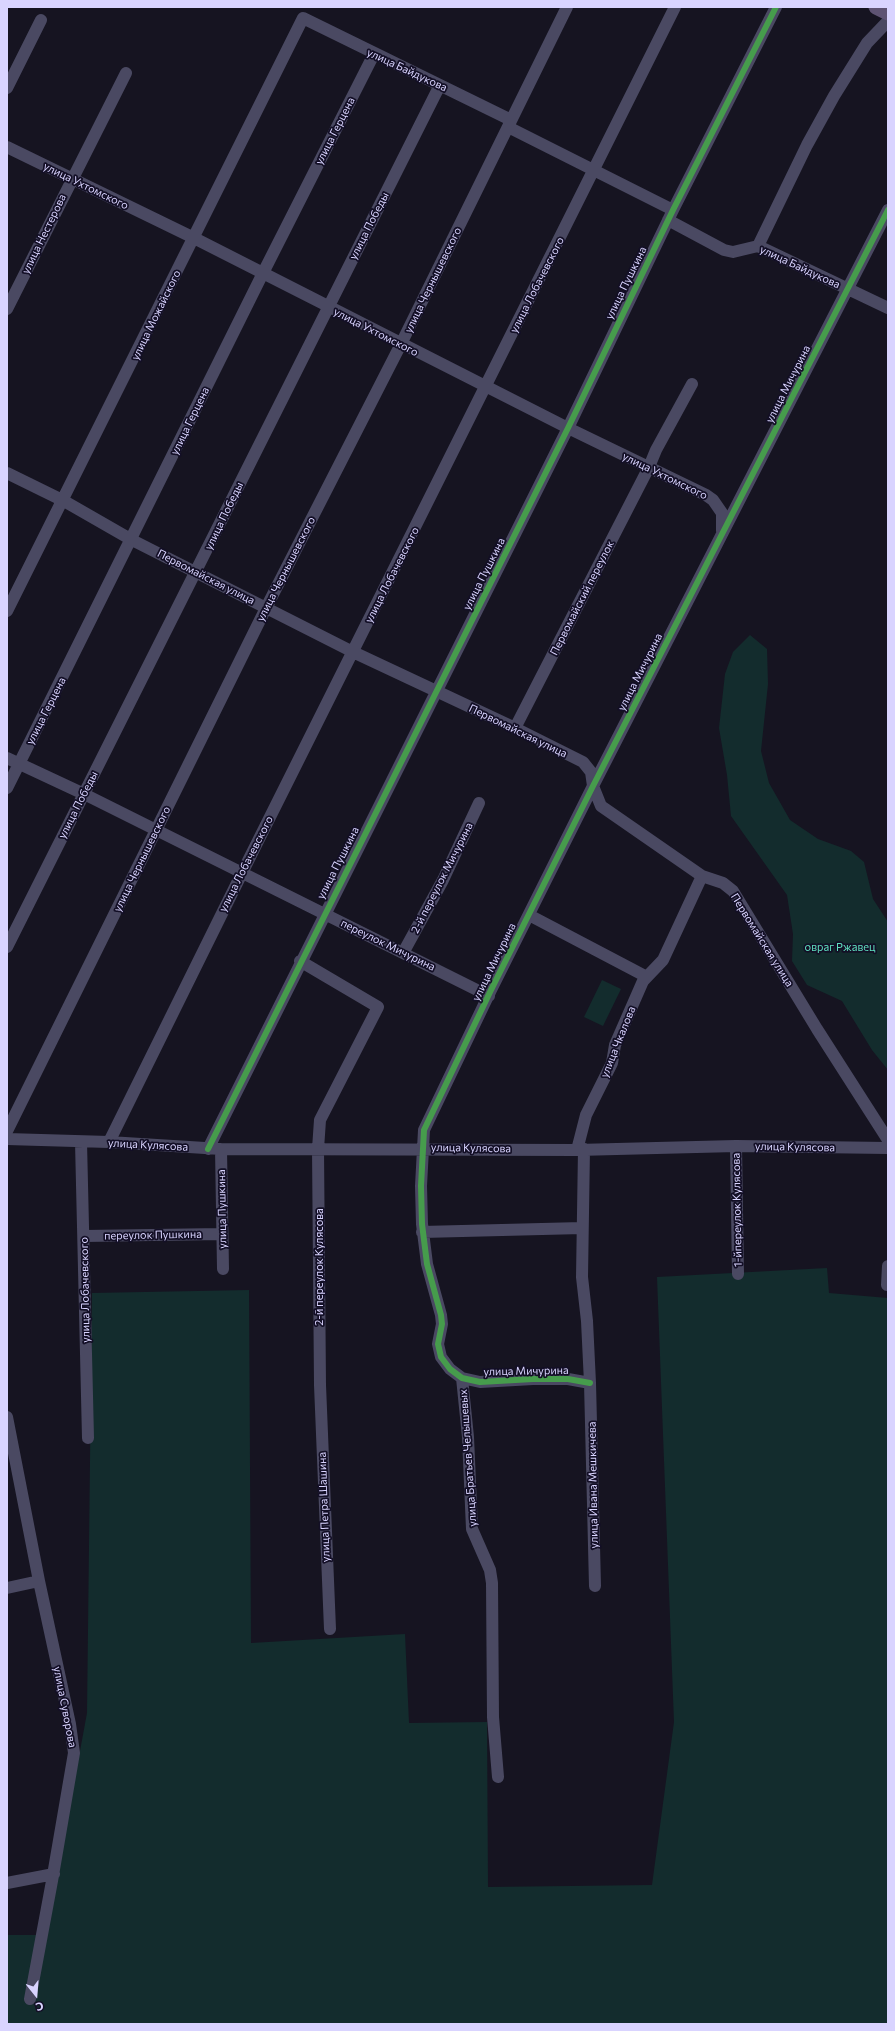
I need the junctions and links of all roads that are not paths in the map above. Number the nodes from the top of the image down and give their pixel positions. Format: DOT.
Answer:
graph roads {
  1 [pos="567,7"];
  2 [pos="675,7"];
  3 [pos="776,7"];
  4 [pos="876,7"];
  5 [pos="888,13"];
  6 [pos="303,18"];
  7 [pos="42,20"];
  8 [pos="888,21"];
  9 [pos="374,54"];
  10 [pos="126,73"];
  11 [pos="440,85"];
  12 [pos="7,88"];
  13 [pos="510,123"];
  14 [pos="7,147"];
  15 [pos="594,171"];
  16 [pos="71,180"];
  17 [pos="888,210"];
  18 [pos="670,215"];
  19 [pos="194,238"];
  20 [pos="758,246"];
  21 [pos="262,275"];
  22 [pos="848,289"];
  23 [pos="327,307"];
  24 [pos="888,308"];
  25 [pos="7,309"];
  26 [pos="401,344"];
  27 [pos="692,384"];
  28 [pos="486,387"];
  29 [pos="568,428"];
  30 [pos="649,467"];
  31 [pos="7,473"];
  32 [pos="64,501"];
  33 [pos="722,532"];
  34 [pos="132,540"];
  35 [pos="196,572"];
  36 [pos="266,608"];
  37 [pos="7,612"];
  38 [pos="353,652"];
  39 [pos="436,692"];
  40 [pos="516,728"];
  41 [pos="7,758"];
  42 [pos="19,764"];
  43 [pos="593,786"];
  44 [pos="7,788"];
  45 [pos="84,794"];
  46 [pos="479,803"];
  47 [pos="156,830"];
  48 [pos="242,873"];
  49 [pos="702,876"];
  50 [pos="324,914"];
  51 [pos="529,915"];
  52 [pos="7,947"];
  53 [pos="403,953"];
  54 [pos="300,961"];
  55 [pos="647,977"];
  56 [pos="488,996"];
  57 [pos="7,1131"];
  58 [pos="7,1139"];
  59 [pos="888,1140"];
  60 [pos="81,1142"];
  61 [pos="109,1142"];
  62 [pos="736,1146"];
  63 [pos="422,1148"];
  64 [pos="888,1148"];
  65 [pos="208,1149"];
  66 [pos="220,1149"];
  67 [pos="580,1149"];
  68 [pos="318,1150"];
  69 [pos="582,1228"];
  70 [pos="422,1232"];
  71 [pos="222,1234"];
  72 [pos="84,1236"];
  73 [pos="888,1266"];
  74 [pos="223,1269"];
  75 [pos="738,1274"];
  76 [pos="887,1285"];
  77 [pos="462,1378"];
  78 [pos="590,1383"];
  79 [pos="320,1385"];
  80 [pos="7,1417"];
  81 [pos="88,1438"];
  82 [pos="39,1581"];
  83 [pos="595,1586"];
  84 [pos="7,1588"];
  85 [pos="330,1629"];
  86 [pos="498,1777"];
  87 [pos="54,1874"];
  88 [pos="7,1883"];
  89 [pos="30,1999"];
  1 -- 13 [label="street, улица Чернышевского"];
  2 -- 15 [label="street, улица Лобачевского"];
  3 -- 18 [label="street, улица Пушкина"];
  4 -- 5 [label="main road"];
  6 -- 9 [label="street, улица Байдукова"];
  6 -- 19 [label="street, улица Можайского"];
  7 -- 12 [label="street"];
  8 -- 20 [label="street"];
  9 -- 11 [label="street, улица Байдукова"];
  9 -- 21 [label="street, улица Герцена"];
  10 -- 16 [label="street, улица Нестерова"];
  11 -- 13 [label="street, улица Байдукова"];
  11 -- 23 [label="street, улица Победы"];
  13 -- 15 [label="street, улица Байдукова"];
  13 -- 26 [label="street, улица Чернышевского"];
  14 -- 16 [label="street, улица Ухтомского"];
  15 -- 18 [label="street, улица Байдукова"];
  15 -- 28 [label="street, улица Лобачевского"];
  16 -- 19 [label="street, улица Ухтомского"];
  16 -- 25 [label="street, улица Нестерова"];
  17 -- 22 [label="street, улица Мичурина"];
  18 -- 20 [label="street, улица Байдукова"];
  18 -- 29 [label="street, улица Пушкина"];
  19 -- 21 [label="street, улица Ухтомского"];
  19 -- 32 [label="street, улица Можайского"];
  20 -- 22 [label="street, улица Байдукова"];
  21 -- 23 [label="street, улица Ухтомского"];
  21 -- 34 [label="street, улица Герцена"];
  22 -- 24 [label="street, улица Байдукова"];
  22 -- 33 [label="street, улица Мичурина"];
  23 -- 26 [label="street, улица Ухтомского"];
  23 -- 35 [label="street, улица Победы"];
  26 -- 28 [label="street, улица Ухтомского"];
  26 -- 36 [label="street, улица Чернышевского"];
  27 -- 30 [label="street, Первомайский переулок"];
  28 -- 29 [label="street, улица Ухтомского"];
  28 -- 38 [label="street, улица Лобачевского"];
  29 -- 30 [label="street, улица Ухтомского"];
  29 -- 39 [label="street, улица Пушкина"];
  30 -- 33 [label="street, улица Ухтомского"];
  30 -- 40 [label="street, Первомайский переулок"];
  31 -- 32 [label="street, Первомайская улица"];
  32 -- 34 [label="street, Первомайская улица"];
  32 -- 37 [label="street, улица Можайского"];
  33 -- 43 [label="street, улица Мичурина"];
  34 -- 35 [label="street, Первомайская улица"];
  34 -- 42 [label="street, улица Герцена"];
  35 -- 36 [label="street, Первомайская улица"];
  35 -- 45 [label="street, улица Победы"];
  36 -- 38 [label="street, Первомайская улица"];
  36 -- 47 [label="street, улица Чернышевского"];
  38 -- 39 [label="street, Первомайская улица"];
  38 -- 48 [label="street, улица Лобачевского"];
  39 -- 40 [label="street, Первомайская улица"];
  39 -- 50 [label="street, улица Пушкина"];
  40 -- 43 [label="street, Первомайская улица"];
  41 -- 42 [label="street, переулок Мичурина"];
  42 -- 44 [label="street, улица Герцена"];
  42 -- 45 [label="street, переулок Мичурина"];
  43 -- 49 [label="street, Первомайская улица"];
  43 -- 51 [label="street, улица Мичурина"];
  45 -- 47 [label="street, переулок Мичурина"];
  45 -- 52 [label="street, улица Победы"];
  46 -- 53 [label="street, 2-й переулок Мичурина"];
  47 -- 48 [label="street, переулок Мичурина"];
  47 -- 57 [label="street, улица Чернышевского"];
  48 -- 50 [label="street, переулок Мичурина"];
  48 -- 61 [label="street, улица Лобачевского"];
  49 -- 55 [label="street, улица Чкалова"];
  49 -- 59 [label="street, Первомайская улица"];
  50 -- 53 [label="street, переулок Мичурина"];
  50 -- 54 [label="street, улица Пушкина"];
  51 -- 55 [label="street"];
  51 -- 56 [label="street, улица Мичурина"];
  53 -- 56 [label="street, переулок Мичурина"];
  54 -- 65 [label="street, улица Пушкина"];
  54 -- 68 [label="street, 2-й переулок Кулясова"];
  55 -- 67 [label="street, улица Чкалова"];
  56 -- 63 [label="street, улица Мичурина"];
  58 -- 60 [label="street, улица Кулясова"];
  60 -- 61 [label="street, улица Кулясова"];
  60 -- 72 [label="street, улица Лобачевского"];
  61 -- 65 [label="street, улица Кулясова"];
  62 -- 64 [label="street, улица Кулясова"];
  62 -- 67 [label="street, улица Кулясова"];
  62 -- 75 [label="street, 1-йпереулок Кулясова"];
  63 -- 67 [label="street, улица Кулясова"];
  63 -- 68 [label="street, улица Кулясова"];
  63 -- 70 [label="street, улица Братьев Челышевых"];
  65 -- 66 [label="street, улица Кулясова"];
  66 -- 68 [label="street, улица Кулясова"];
  66 -- 71 [label="street, улица Пушкина"];
  67 -- 69 [label="street, улица Чкалова"];
  68 -- 79 [label="street, 2-й переулок Кулясова"];
  69 -- 70 [label="street"];
  69 -- 78 [label="street, улица Чкалова"];
  70 -- 77 [label="street, улица Братьев Челышевых"];
  71 -- 72 [label="street, переулок Пушкина"];
  71 -- 74 [label="street, улица Пушкина"];
  72 -- 81 [label="street, улица Лобачевского"];
  73 -- 76 [label="street"];
  77 -- 78 [label="street, улица Мичурина"];
  77 -- 86 [label="street, улица Братьев Челышевых"];
  78 -- 83 [label="street, улица Ивана Мешкичева"];
  79 -- 85 [label="street, улица Петра Шашина"];
  80 -- 82 [label="street, улица Суворова"];
  82 -- 84 [label="street"];
  82 -- 87 [label="street, улица Суворова"];
  87 -- 88 [label="street"];
  87 -- 89 [label="street, улица Суворова"];
}
